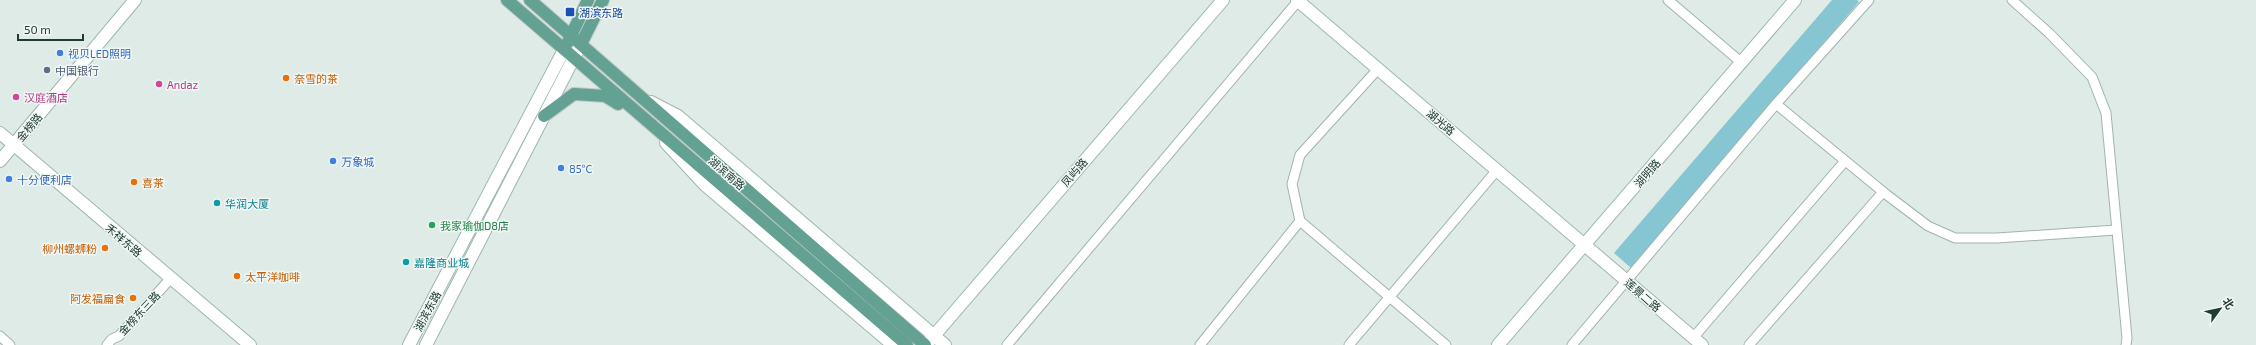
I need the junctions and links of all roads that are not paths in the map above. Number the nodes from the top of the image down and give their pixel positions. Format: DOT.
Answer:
graph roads {
  1 [pos="135,0"];
  2 [pos="507,0"];
  3 [pos="530,0"];
  4 [pos="588,0"];
  5 [pos="603,0"];
  6 [pos="1223,0"];
  7 [pos="1299,0"];
  8 [pos="1668,0"];
  9 [pos="1795,0"];
  10 [pos="1805,0"];
  11 [pos="1869,0"];
  12 [pos="2012,0"];
  13 [pos="572,35"];
  14 [pos="581,44"];
  15 [pos="565,48"];
  16 [pos="574,58"];
  17 [pos="1742,63"];
  18 [pos="1378,69"];
  19 [pos="635,93"];
  20 [pos="1776,104"];
  21 [pos="544,116"];
  22 [pos="647,123"];
  23 [pos="0,133"];
  24 [pos="14,145"];
  25 [pos="0,161"];
  26 [pos="1845,161"];
  27 [pos="1497,170"];
  28 [pos="1883,192"];
  29 [pos="1300,221"];
  30 [pos="2116,230"];
  31 [pos="1587,247"];
  32 [pos="170,279"];
  33 [pos="1627,281"];
  34 [pos="1389,297"];
  35 [pos="0,336"];
  36 [pos="934,336"];
  37 [pos="1697,341"];
  38 [pos="10,345"];
  39 [pos="107,345"];
  40 [pos="250,345"];
  41 [pos="409,345"];
  42 [pos="426,345"];
  43 [pos="893,345"];
  44 [pos="907,345"];
  45 [pos="926,345"];
  46 [pos="945,345"];
  47 [pos="1007,345"];
  48 [pos="1200,345"];
  49 [pos="1349,345"];
  50 [pos="1446,345"];
  51 [pos="1498,345"];
  52 [pos="1508,345"];
  53 [pos="1572,345"];
  54 [pos="1749,345"];
  55 [pos="2126,345"];
  1 -- 24 [label="street, 金榜路"];
  2 -- 15 [label="main road, 湖滨南路"];
  3 -- 13 [label="main road, 湖滨南路"];
  4 -- 13 [label="main road, 湖滨东路"];
  5 -- 14 [label="main road, 湖滨东路"];
  6 -- 36 [label="street, 凤屿路"];
  7 -- 18 [label="street, 湖光路"];
  7 -- 47 [label="street"];
  8 -- 17 [label="street"];
  9 -- 17 [label="street, 湖明路"];
  10 -- 31 [label="street, 湖明路"];
  11 -- 20 [label="street"];
  12 -- 30 [label="street"];
  13 -- 14 [label="main road, 湖滨南路"];
  13 -- 15 [label="main road, 湖滨东路"];
  14 -- 16 [label="street, 湖滨东路"];
  14 -- 19 [label="main road, 湖滨南路"];
  15 -- 16 [label="main road, 湖滨南路"];
  15 -- 41 [label="street, 湖滨东路"];
  16 -- 21 [label="street, 湖滨东路"];
  16 -- 22 [label="main road, 湖滨南路"];
  17 -- 31 [label="street, 湖明路"];
  18 -- 27 [label="street, 湖光路"];
  18 -- 29 [label="street"];
  19 -- 36 [label="street"];
  19 -- 45 [label="main road, 湖滨南路"];
  20 -- 26 [label="street"];
  20 -- 33 [label="street"];
  21 -- 22 [label="main road"];
  21 -- 42 [label="street, 湖滨东路"];
  22 -- 43 [label="street, 湖滨南路"];
  22 -- 44 [label="main road, 湖滨南路"];
  23 -- 24 [label="street, 禾祥东路"];
  24 -- 25 [label="street, 金榜路"];
  24 -- 32 [label="street, 禾祥东路"];
  26 -- 28 [label="street"];
  26 -- 37 [label="street"];
  27 -- 31 [label="street, 湖光路"];
  27 -- 34 [label="street"];
  28 -- 30 [label="street"];
  28 -- 54 [label="street"];
  29 -- 34 [label="street"];
  29 -- 48 [label="street"];
  30 -- 55 [label="street"];
  31 -- 33 [label="street, 莲景二路"];
  31 -- 51 [label="street, 湖明路"];
  31 -- 52 [label="street, 湖明路"];
  32 -- 39 [label="street, 金榜东三路"];
  32 -- 40 [label="street, 禾祥东路"];
  33 -- 37 [label="street, 莲景二路"];
  33 -- 53 [label="street"];
  34 -- 49 [label="street"];
  34 -- 50 [label="street"];
  35 -- 38 [label="street"];
  36 -- 45 [label="street, 凤屿路"];
  36 -- 46 [label="street"];
}
